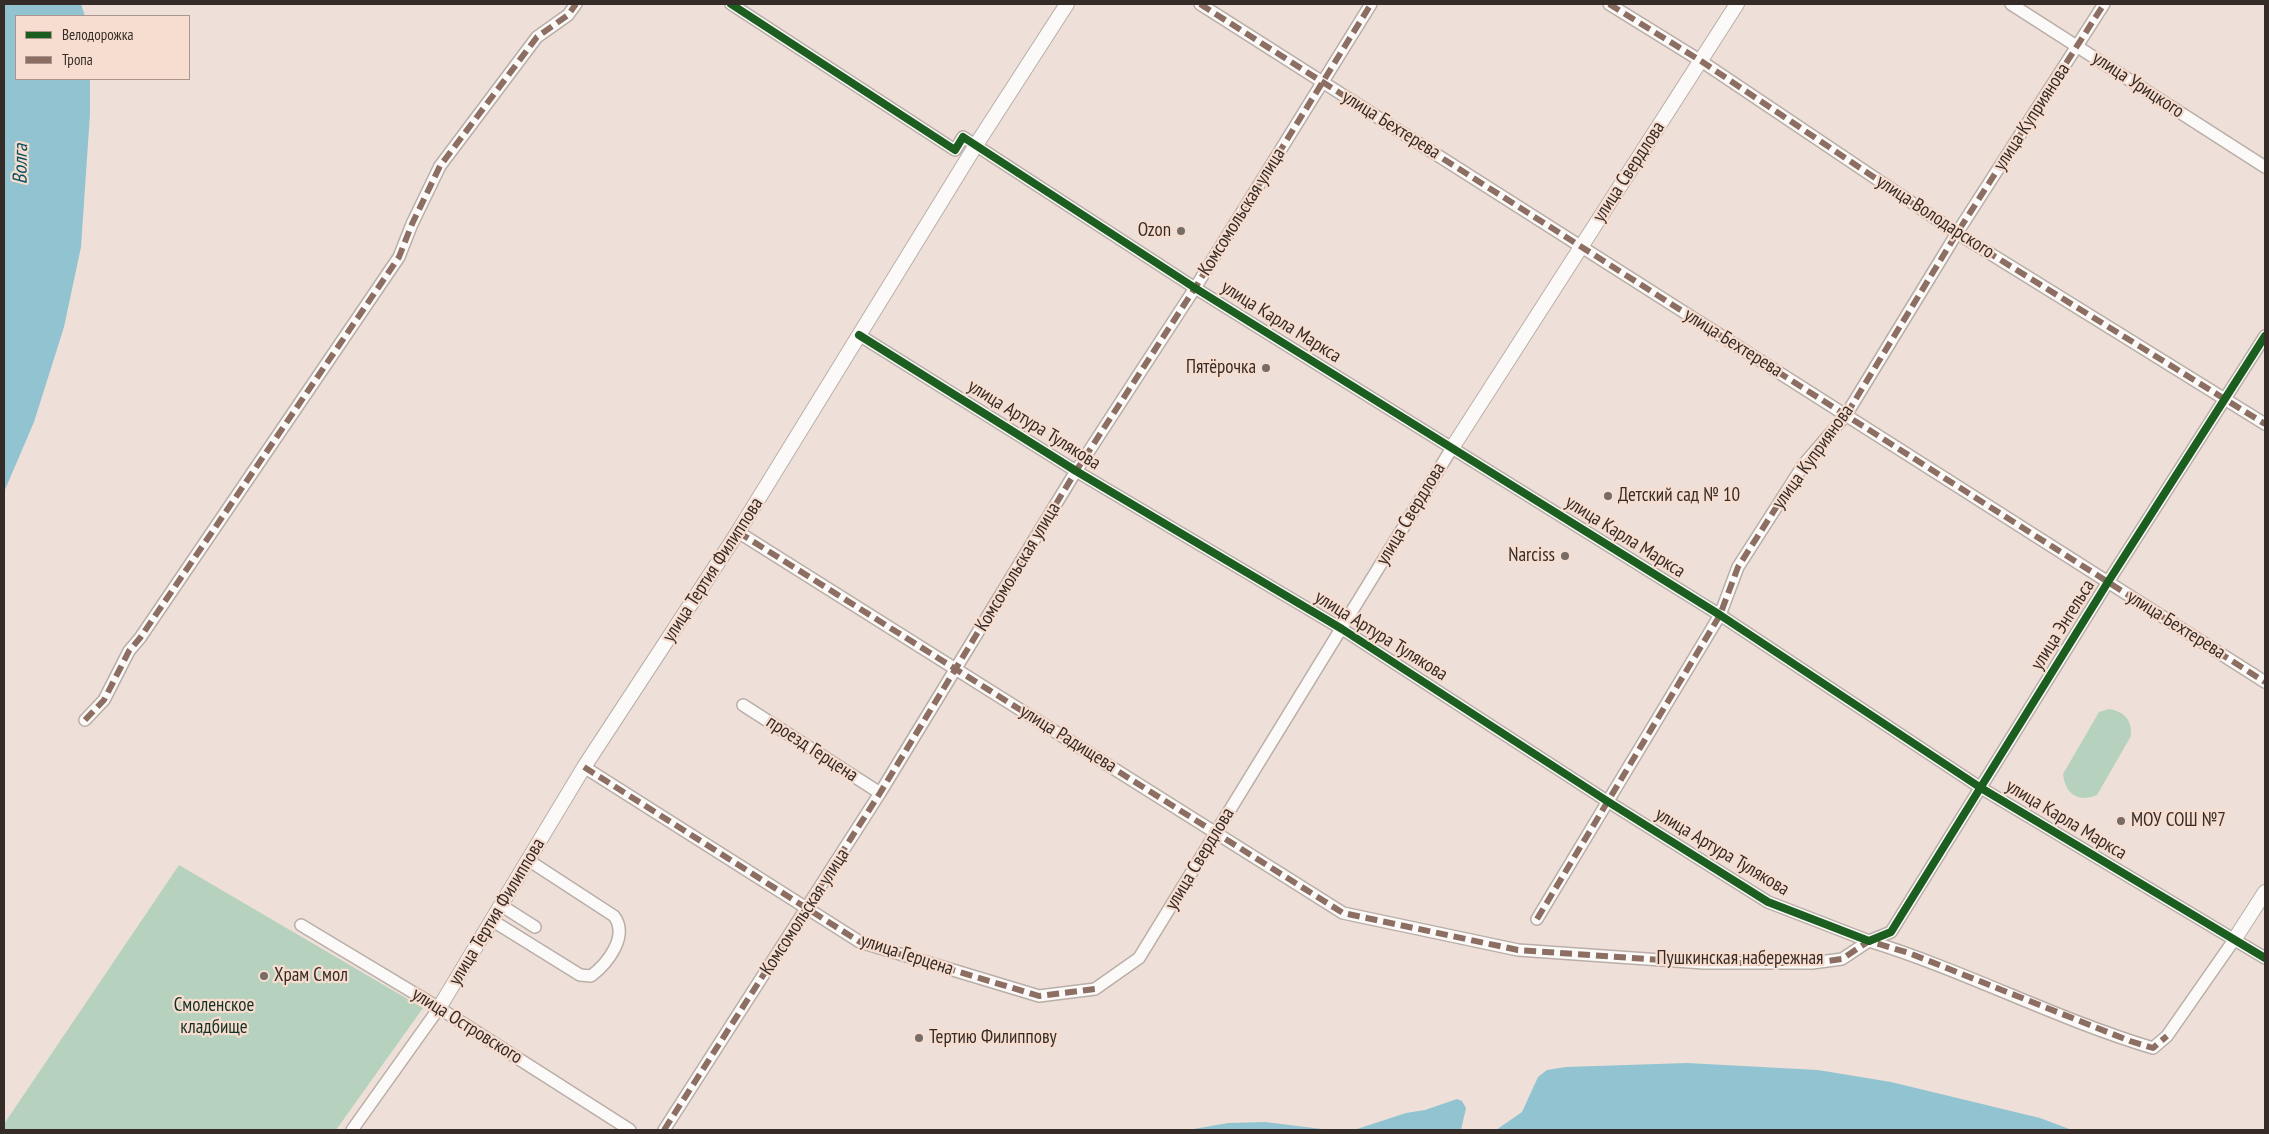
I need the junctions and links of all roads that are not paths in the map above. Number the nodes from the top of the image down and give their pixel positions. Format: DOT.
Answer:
graph roads {
  1 [pos="576,4"];
  2 [pos="731,4"];
  3 [pos="1067,4"];
  4 [pos="1200,4"];
  5 [pos="1371,4"];
  6 [pos="1609,4"];
  7 [pos="1736,4"];
  8 [pos="2012,4"];
  9 [pos="2104,4"];
  10 [pos="2077,46"];
  11 [pos="1701,61"];
  12 [pos="1323,82"];
  13 [pos="972,143"];
  14 [pos="2265,167"];
  15 [pos="1957,233"];
  16 [pos="1581,246"];
  17 [pos="1195,288"];
  18 [pos="859,335"];
  19 [pos="2265,336"];
  20 [pos="2226,400"];
  21 [pos="1846,415"];
  22 [pos="2265,424"];
  23 [pos="1452,448"];
  24 [pos="1076,471"];
  25 [pos="738,532"];
  26 [pos="2108,582"];
  27 [pos="1720,615"];
  28 [pos="1342,629"];
  29 [pos="956,669"];
  30 [pos="2265,682"];
  31 [pos="743,705"];
  32 [pos="84,720"];
  33 [pos="584,767"];
  34 [pos="1982,788"];
  35 [pos="880,793"];
  36 [pos="1607,801"];
  37 [pos="1216,831"];
  38 [pos="528,860"];
  39 [pos="2265,892"];
  40 [pos="502,906"];
  41 [pos="808,907"];
  42 [pos="1537,919"];
  43 [pos="493,921"];
  44 [pos="1406,925"];
  45 [pos="301,926"];
  46 [pos="534,927"];
  47 [pos="2234,940"];
  48 [pos="1869,941"];
  49 [pos="2265,958"];
  50 [pos="1095,989"];
  51 [pos="439,1008"];
  52 [pos="352,1130"];
  53 [pos="630,1130"];
  54 [pos="664,1130"];
  1 -- 32 [label="street"];
  2 -- 13 [label="street"];
  3 -- 13 [label="street, улица Тертия Филиппова"];
  4 -- 12 [label="street, улица Бехтерева"];
  5 -- 12 [label="street, Комсомольская улица"];
  6 -- 11 [label="street, улица Володарского"];
  7 -- 11 [label="street, улица Свердлова"];
  8 -- 10 [label="street, улица Урицкого"];
  9 -- 10 [label="street, улица Куприянова"];
  10 -- 14 [label="street, улица Урицкого"];
  10 -- 15 [label="street, улица Куприянова"];
  11 -- 15 [label="street, улица Володарского"];
  11 -- 16 [label="street, улица Свердлова"];
  12 -- 16 [label="street, улица Бехтерева"];
  12 -- 17 [label="street, Комсомольская улица"];
  13 -- 17 [label="street, улица Карла Маркса"];
  13 -- 18 [label="street, улица Тертия Филиппова"];
  15 -- 20 [label="street, улица Володарского"];
  15 -- 21 [label="street, улица Куприянова"];
  16 -- 21 [label="street, улица Бехтерева"];
  16 -- 23 [label="street, улица Свердлова"];
  17 -- 23 [label="street, улица Карла Маркса"];
  17 -- 24 [label="street, Комсомольская улица"];
  18 -- 24 [label="street, улица Артура Тулякова"];
  18 -- 25 [label="street, улица Тертия Филиппова"];
  19 -- 20 [label="street, улица Энгельса"];
  20 -- 22 [label="street, улица Володарского"];
  20 -- 26 [label="street, улица Энгельса"];
  21 -- 26 [label="street, улица Бехтерева"];
  21 -- 27 [label="street, улица Куприянова"];
  23 -- 27 [label="street, улица Карла Маркса"];
  23 -- 28 [label="street, улица Свердлова"];
  24 -- 28 [label="street, улица Артура Тулякова"];
  24 -- 29 [label="street, Комсомольская улица"];
  25 -- 29 [label="street, улица Радищева"];
  25 -- 33 [label="street, улица Тертия Филиппова"];
  26 -- 30 [label="street, улица Бехтерева"];
  26 -- 34 [label="street, улица Энгельса"];
  27 -- 34 [label="street, улица Карла Маркса"];
  27 -- 36 [label="street, улица Куприянова"];
  28 -- 36 [label="street, улица Артура Тулякова"];
  28 -- 37 [label="street, улица Свердлова"];
  29 -- 35 [label="street, Комсомольская улица"];
  29 -- 37 [label="street, улица Радищева"];
  31 -- 35 [label="street, проезд Герцена"];
  33 -- 38 [label="street, улица Тертия Филиппова"];
  33 -- 41 [label="street, улица Герцена"];
  34 -- 47 [label="street, улица Карла Маркса"];
  34 -- 48 [label="street, улица Энгельса"];
  35 -- 41 [label="street, Комсомольская улица"];
  36 -- 42 [label="street, улица Куприянова"];
  36 -- 48 [label="street, улица Артура Тулякова"];
  37 -- 44 [label="street, улица Радищева"];
  37 -- 50 [label="street, улица Свердлова"];
  38 -- 40 [label="street, улица Тертия Филиппова"];
  38 -- 43 [label="street"];
  39 -- 47 [label="street"];
  40 -- 43 [label="street, улица Тертия Филиппова"];
  40 -- 46 [label="street"];
  41 -- 50 [label="street, улица Герцена"];
  41 -- 54 [label="street, Комсомольская улица"];
  43 -- 51 [label="street, улица Тертия Филиппова"];
  44 -- 48 [label="street, Пушкинская набережная"];
  45 -- 51 [label="street, улица Островского"];
  47 -- 48 [label="street"];
  47 -- 49 [label="street, улица Карла Маркса"];
  51 -- 52 [label="street, улица Тертия Филиппова"];
  51 -- 53 [label="street, улица Островского"];
}
